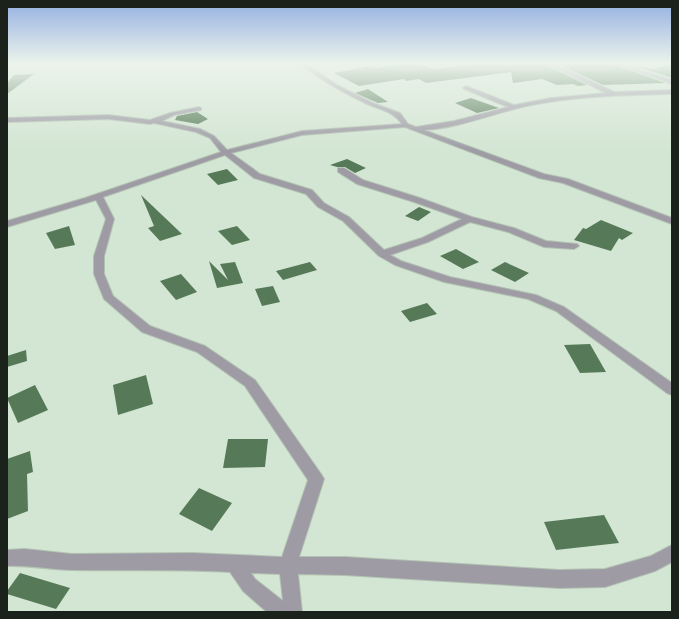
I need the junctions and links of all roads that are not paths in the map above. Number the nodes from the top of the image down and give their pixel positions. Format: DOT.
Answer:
graph roads {
  1 [pos="349,93"];
  2 [pos="478,93"];
  3 [pos="646,93"];
  4 [pos="613,94"];
  5 [pos="514,107"];
  6 [pos="199,109"];
  7 [pos="7,120"];
  8 [pos="155,121"];
  9 [pos="410,126"];
  10 [pos="427,131"];
  11 [pos="225,152"];
  12 [pos="341,170"];
  13 [pos="98,196"];
  14 [pos="469,220"];
  15 [pos="672,221"];
  16 [pos="7,224"];
  17 [pos="574,246"];
  18 [pos="382,254"];
  19 [pos="672,390"];
  20 [pos="672,553"];
  21 [pos="7,558"];
  22 [pos="234,563"];
  23 [pos="288,565"];
  24 [pos="282,612"];
  25 [pos="293,612"];
  1 -- 9 [label="street"];
  2 -- 5 [label="street"];
  3 -- 4 [label="street"];
  4 -- 5 [label="street"];
  5 -- 10 [label="street"];
  6 -- 8 [label="street"];
  7 -- 8 [label="street"];
  8 -- 11 [label="street"];
  9 -- 10 [label="street"];
  9 -- 11 [label="street"];
  10 -- 15 [label="street"];
  11 -- 13 [label="street"];
  11 -- 18 [label="street"];
  12 -- 14 [label="street"];
  13 -- 16 [label="street"];
  13 -- 23 [label="street"];
  14 -- 17 [label="street"];
  14 -- 18 [label="street"];
  18 -- 19 [label="street"];
  20 -- 23 [label="street"];
  21 -- 22 [label="street"];
  22 -- 23 [label="street"];
  22 -- 24 [label="street"];
  23 -- 25 [label="street"];
}
